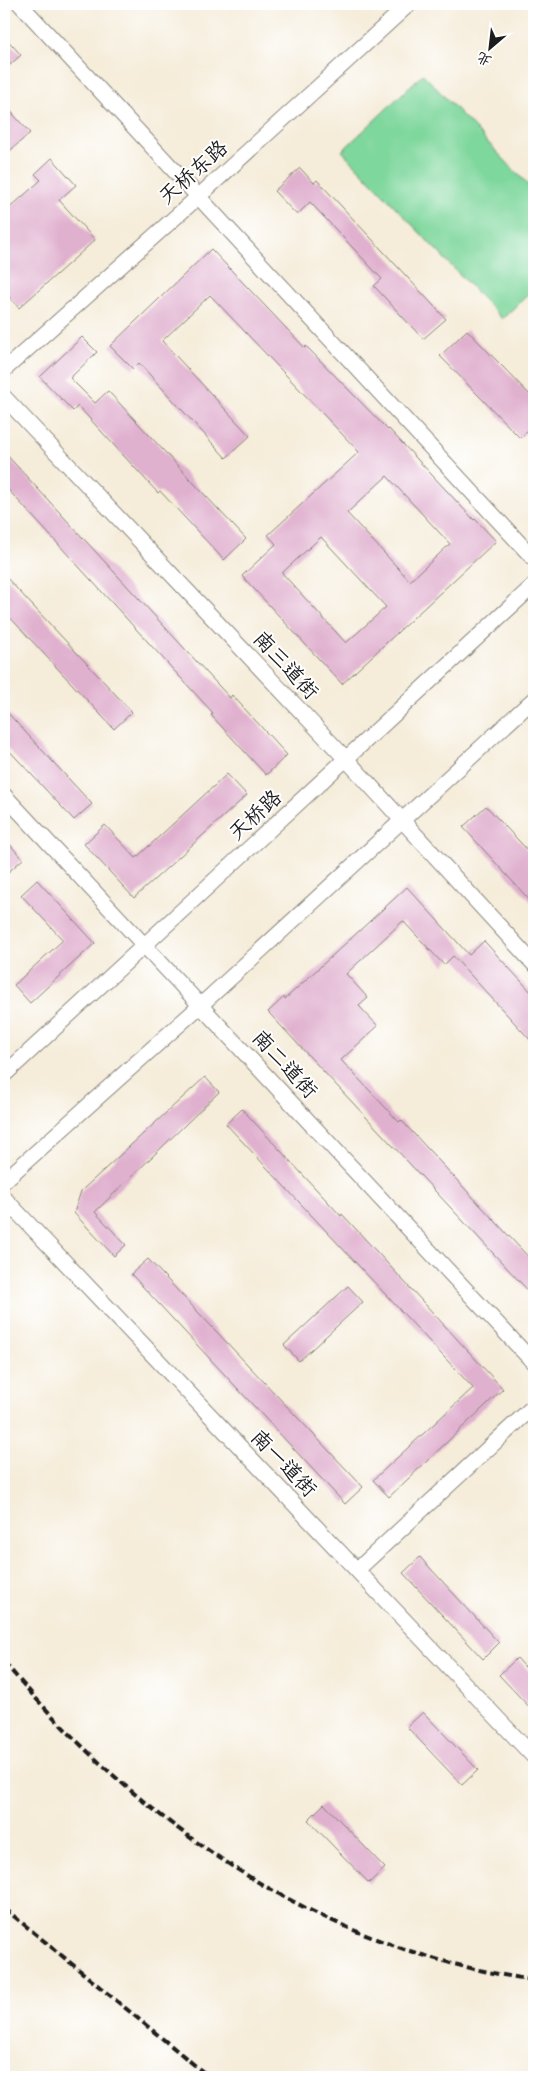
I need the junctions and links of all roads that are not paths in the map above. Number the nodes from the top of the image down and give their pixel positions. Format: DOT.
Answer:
graph roads {
  1 [pos="20,4"];
  2 [pos="409,4"];
  3 [pos="198,197"];
  4 [pos="4,370"];
  5 [pos="4,397"];
  6 [pos="534,558"];
  7 [pos="534,585"];
  8 [pos="534,699"];
  9 [pos="346,759"];
  10 [pos="4,794"];
  11 [pos="403,821"];
  12 [pos="146,945"];
  13 [pos="534,964"];
  14 [pos="202,1005"];
  15 [pos="4,1075"];
  16 [pos="4,1180"];
  17 [pos="4,1198"];
  18 [pos="534,1364"];
  19 [pos="534,1406"];
  20 [pos="357,1570"];
  21 [pos="534,1757"];
  1 -- 3 [label="street"];
  2 -- 3 [label="street, 天桥东路"];
  3 -- 4 [label="street, 天桥东路"];
  3 -- 6 [label="street"];
  5 -- 9 [label="street, 南三道街"];
  7 -- 9 [label="street, 天桥路"];
  8 -- 11 [label="street"];
  9 -- 11 [label="street, 南三道街"];
  9 -- 12 [label="street, 天桥路"];
  10 -- 12 [label="street, 南二道街"];
  11 -- 13 [label="street, 南三道街"];
  11 -- 14 [label="street"];
  12 -- 14 [label="street, 南二道街"];
  12 -- 15 [label="street, 天桥路"];
  14 -- 16 [label="street"];
  14 -- 18 [label="street, 南二道街"];
  17 -- 20 [label="street, 南一道街"];
  19 -- 20 [label="street"];
  20 -- 21 [label="street, 南一道街"];
}
